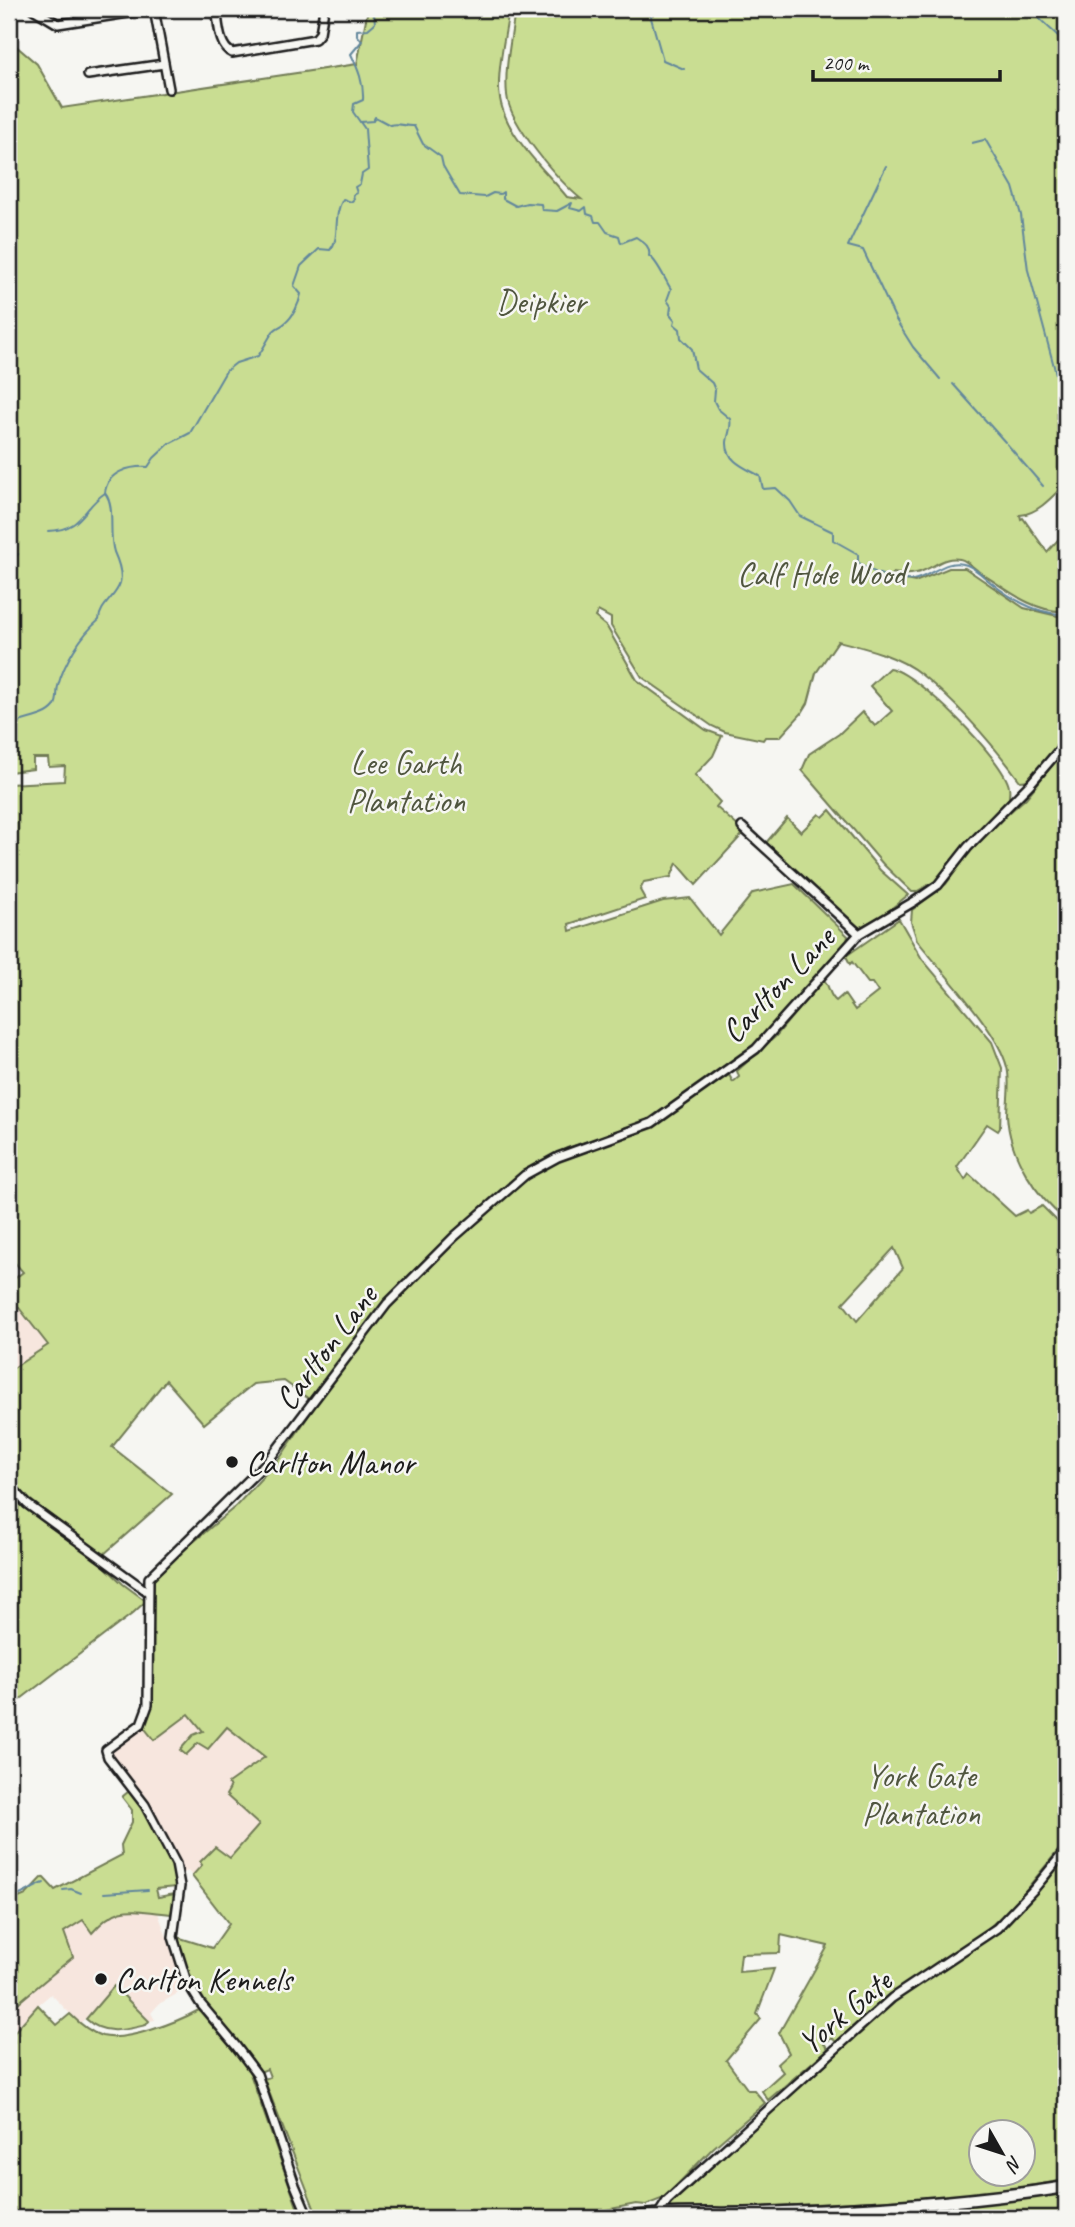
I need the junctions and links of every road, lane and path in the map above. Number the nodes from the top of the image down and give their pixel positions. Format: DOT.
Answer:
graph roads {
  1 [pos="33,9"];
  2 [pos="154,9"];
  3 [pos="216,9"];
  4 [pos="324,9"];
  5 [pos="164,64"];
  6 [pos="88,75"];
  7 [pos="169,89"];
  8 [pos="1066,742"];
  9 [pos="742,827"];
  10 [pos="859,934"];
  11 [pos="9,1484"];
  12 [pos="148,1592"];
  13 [pos="1066,1850"];
  14 [pos="1066,2187"];
  15 [pos="658,2215"];
  16 [pos="724,2217"];
  17 [pos="309,2218"];
  18 [pos="628,2218"];
  1 -- 2 [label="street"];
  2 -- 5 [label="street"];
  3 -- 4 [label="street"];
  5 -- 6 [label="street"];
  5 -- 7 [label="street"];
  8 -- 10 [label="street, Carlton Lane"];
  9 -- 10 [label="street"];
  10 -- 12 [label="street, Carlton Lane"];
  11 -- 12 [label="street"];
  12 -- 17 [label="street, Carlton Lane"];
  13 -- 15 [label="street, York Gate"];
  14 -- 16 [label="street"];
  15 -- 16 [label="street"];
  15 -- 18 [label="street"];
}
